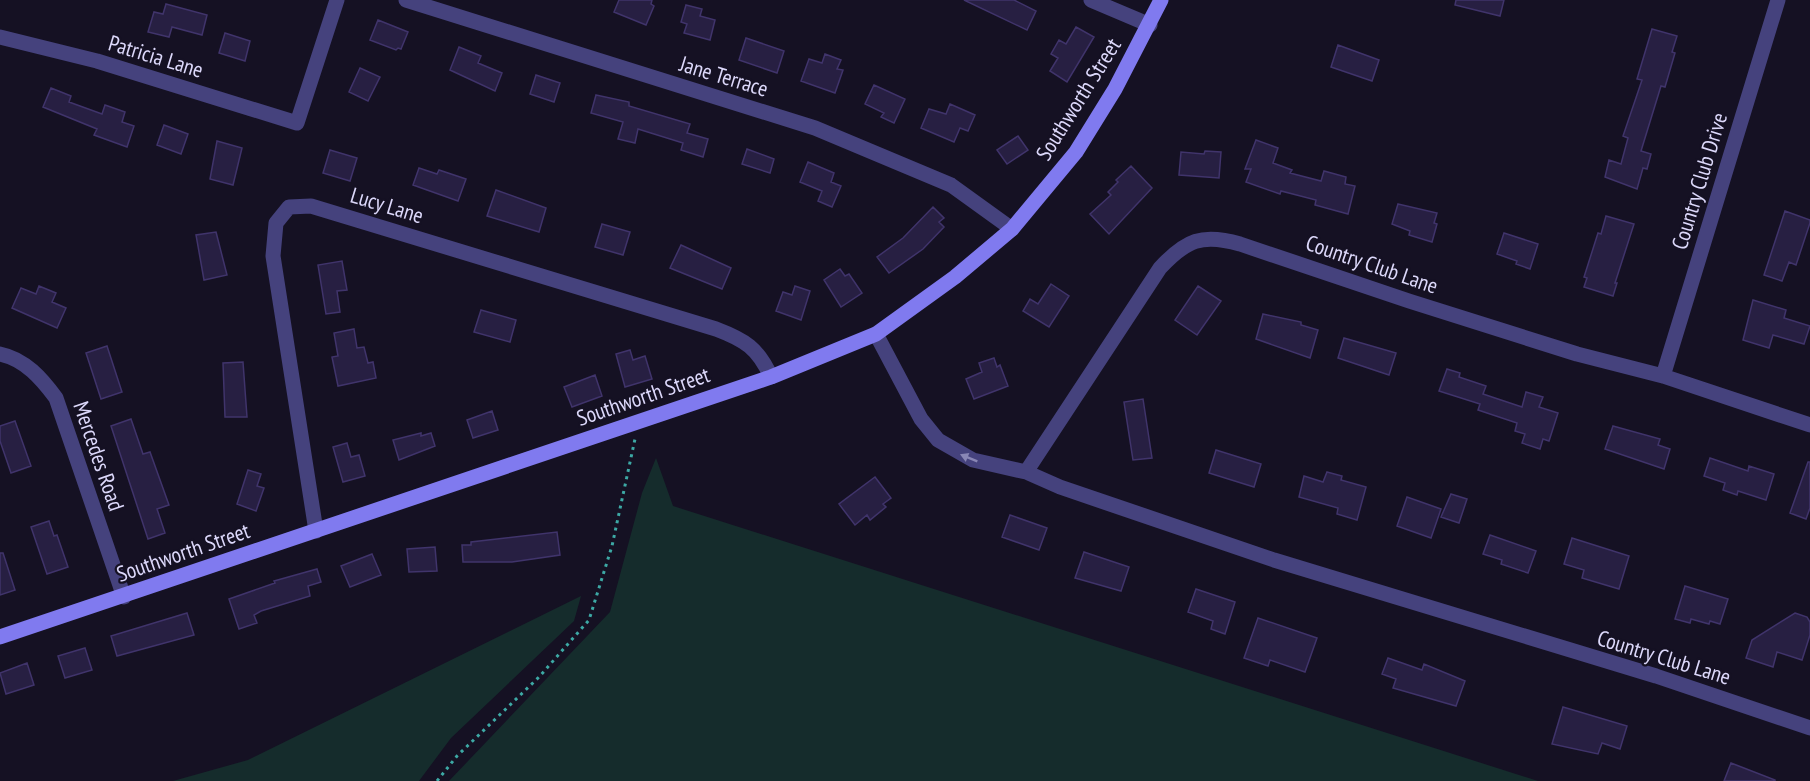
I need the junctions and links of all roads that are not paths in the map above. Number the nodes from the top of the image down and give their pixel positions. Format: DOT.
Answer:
graph roads {
  1 [pos="337,0"];
  2 [pos="406,0"];
  3 [pos="1091,0"];
  4 [pos="1161,0"];
  5 [pos="1778,0"];
  6 [pos="1150,25"];
  7 [pos="0,37"];
  8 [pos="1012,229"];
  9 [pos="876,334"];
  10 [pos="0,354"];
  11 [pos="1663,376"];
  12 [pos="771,377"];
  13 [pos="1810,426"];
  14 [pos="1026,472"];
  15 [pos="316,531"];
  16 [pos="124,597"];
  17 [pos="0,637"];
  18 [pos="1810,728"];
  1 -- 7 [label="street, Patricia Lane"];
  2 -- 8 [label="street, Jane Terrace"];
  3 -- 6 [label="street"];
  4 -- 6 [label="street, Southworth Street"];
  5 -- 11 [label="street, Country Club Drive"];
  6 -- 8 [label="street, Southworth Street"];
  8 -- 9 [label="street, Southworth Street"];
  9 -- 12 [label="street, Southworth Street"];
  14 -- 9 [label="street, Country Club Lane, one-way"];
  10 -- 16 [label="street, Mercedes Road"];
  11 -- 13 [label="street, Country Club Lane"];
  11 -- 14 [label="street, Country Club Lane"];
  12 -- 15 [label="street, Southworth Street"];
  12 -- 15 [label="street, Lucy Lane"];
  14 -- 18 [label="street, Country Club Lane"];
  15 -- 16 [label="street, Southworth Street"];
  16 -- 17 [label="street, Southworth Street"];
}
